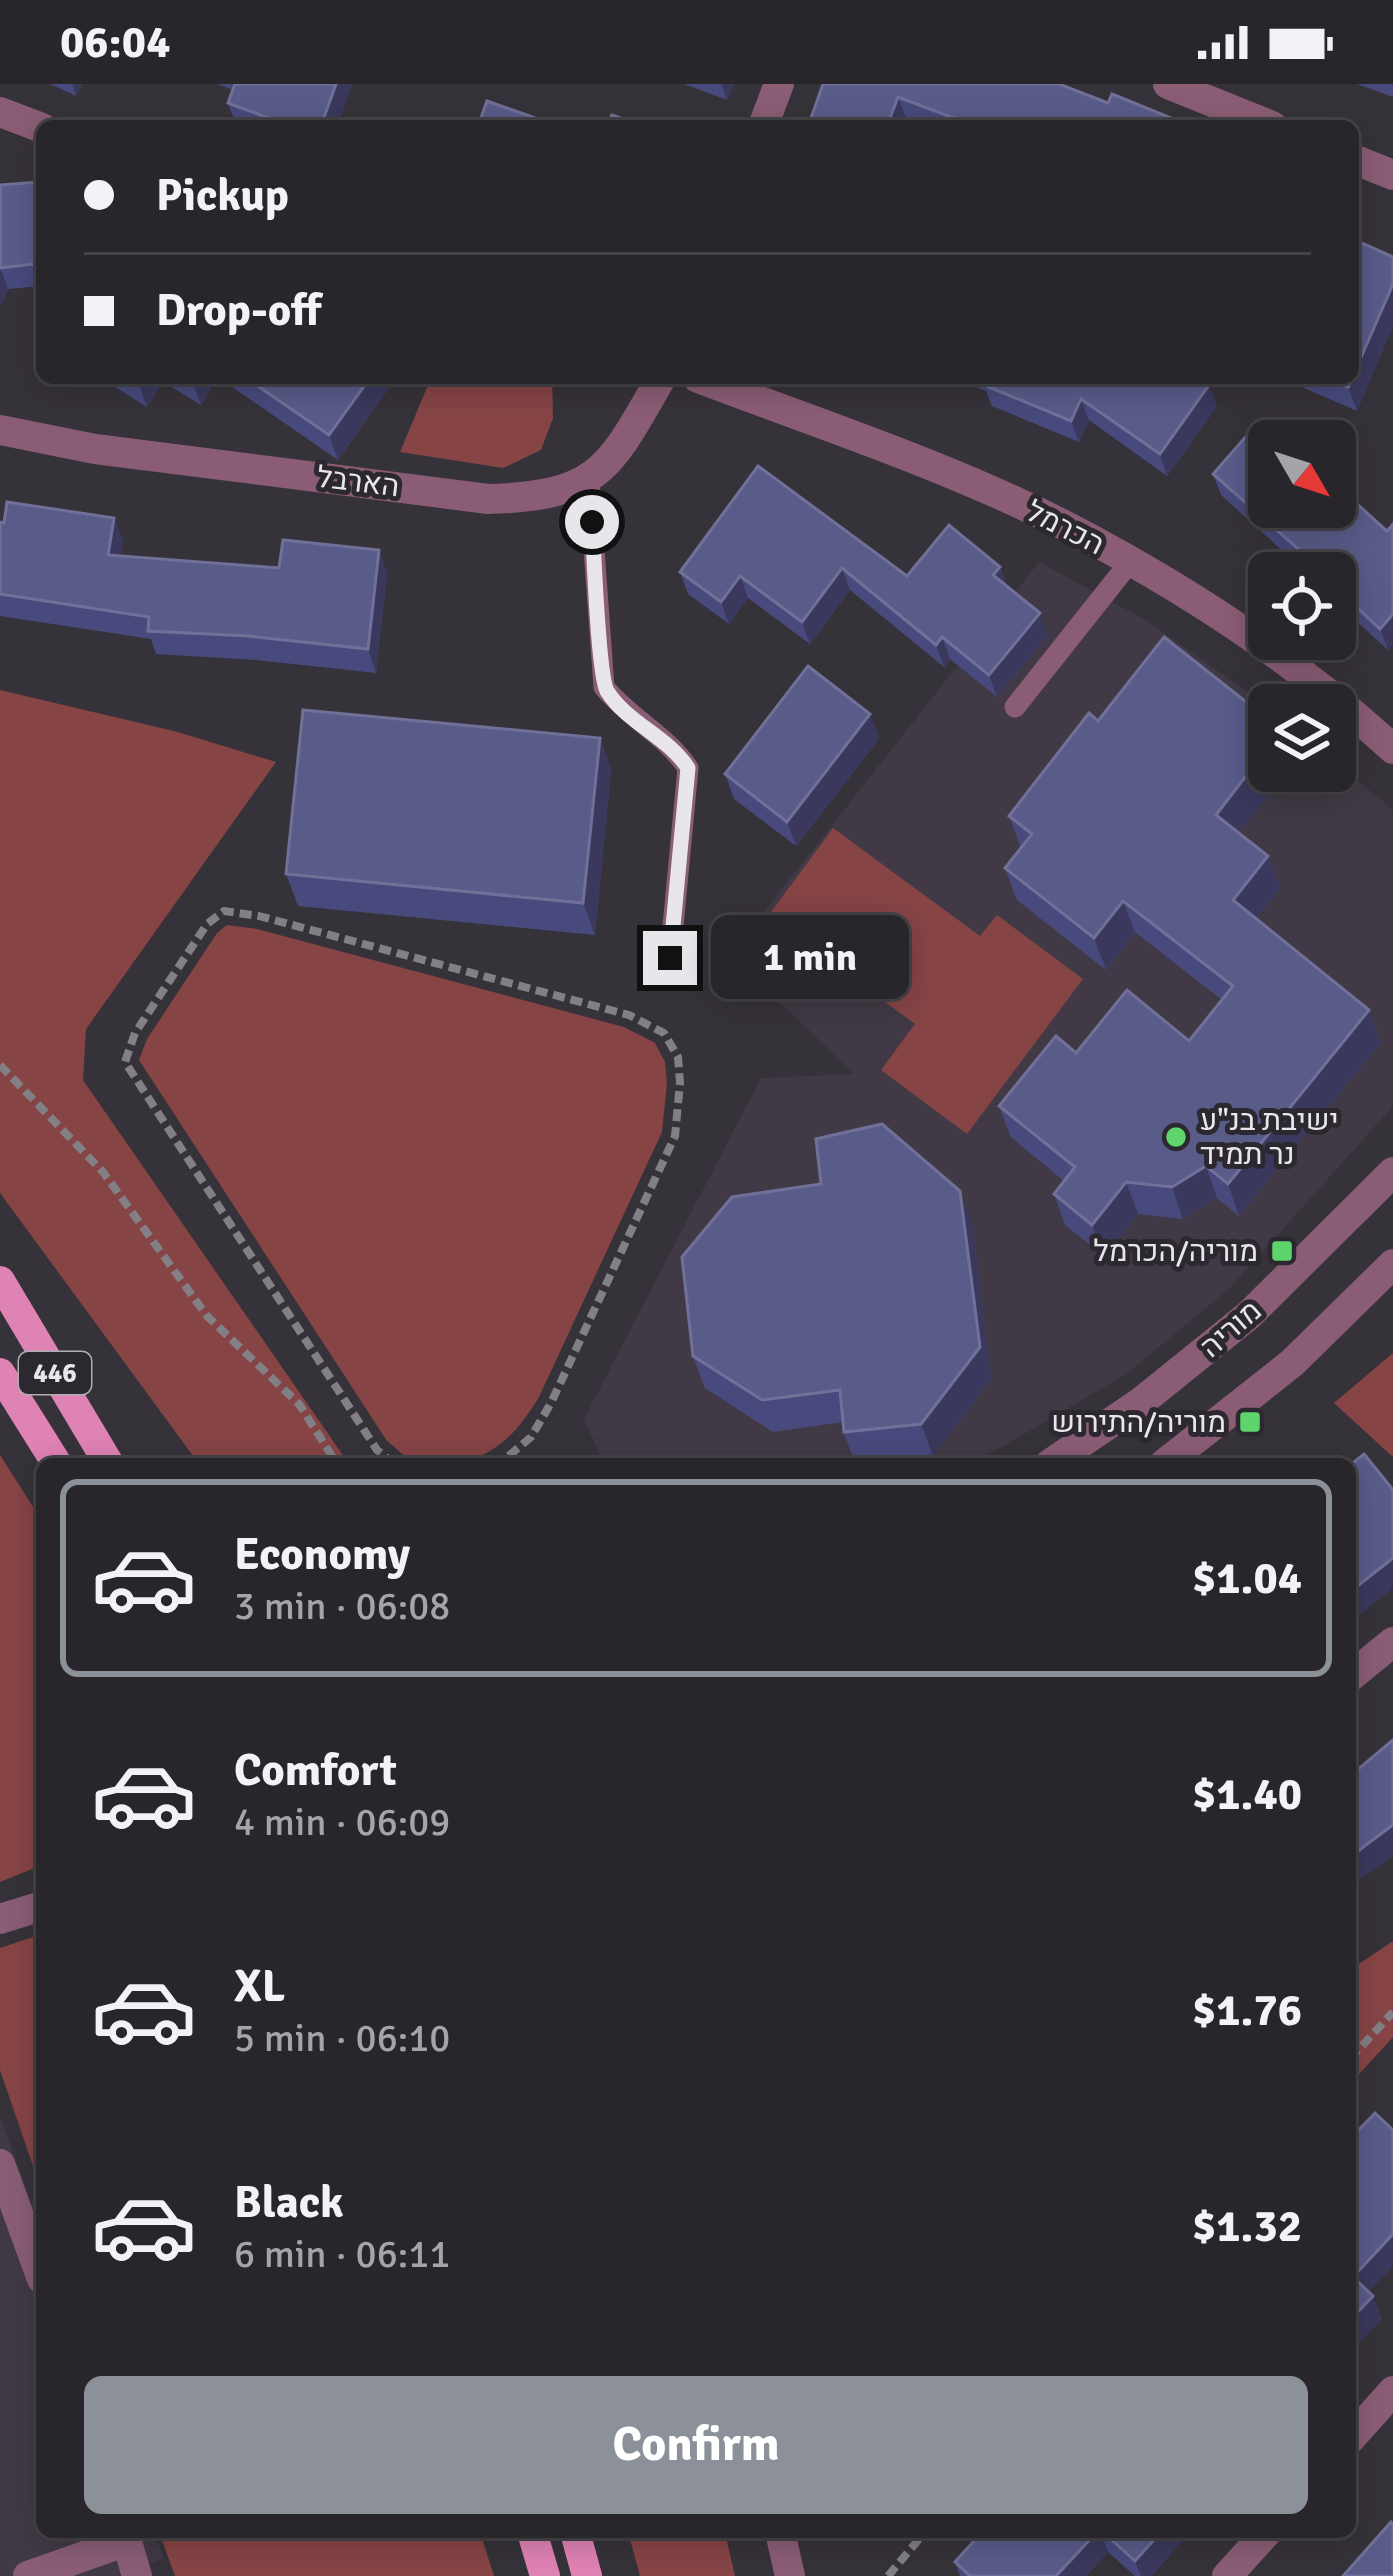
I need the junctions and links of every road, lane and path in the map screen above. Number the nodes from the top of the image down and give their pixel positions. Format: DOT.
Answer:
graph roads {
  1 [pos="779,84"];
  2 [pos="1168,84"];
  3 [pos="0,112"];
  4 [pos="765,120"];
  5 [pos="1257,120"];
  6 [pos="36,126"];
  7 [pos="1359,161"];
  8 [pos="1393,175"];
  9 [pos="658,384"];
  10 [pos="714,384"];
  11 [pos="0,430"];
  12 [pos="589,481"];
  13 [pos="1130,562"];
  14 [pos="1016,707"];
  15 [pos="1393,749"];
  16 [pos="670,958"];
  17 [pos="0,1065"];
  18 [pos="1393,1172"];
  19 [pos="1393,1264"];
  20 [pos="0,1281"];
  21 [pos="0,1373"];
  22 [pos="53,1458"];
  23 [pos="106,1458"];
  24 [pos="334,1458"];
  25 [pos="387,1458"];
  26 [pos="506,1458"];
  27 [pos="1059,1458"];
  28 [pos="1171,1458"];
  29 [pos="1393,1642"];
  30 [pos="1356,1672"];
  31 [pos="36,1907"];
  32 [pos="0,1919"];
  33 [pos="1393,2012"];
  34 [pos="1356,2052"];
  35 [pos="0,2164"];
  36 [pos="36,2263"];
  37 [pos="1393,2391"];
  38 [pos="1356,2432"];
  39 [pos="120,2538"];
  40 [pos="126,2538"];
  41 [pos="534,2538"];
  42 [pos="577,2538"];
  43 [pos="781,2538"];
  44 [pos="920,2538"];
  45 [pos="1262,2538"];
  46 [pos="28,2576"];
  47 [pos="137,2576"];
  48 [pos="545,2576"];
  49 [pos="587,2576"];
  50 [pos="790,2576"];
  51 [pos="888,2576"];
  52 [pos="1227,2576"];
  1 -- 4 [label="street"];
  2 -- 5 [label="street"];
  3 -- 6 [label="street"];
  7 -- 8 [label="street"];
  9 -- 12 [label="street"];
  10 -- 13 [label="street, הכרמל"];
  11 -- 12 [label="street, הארבל"];
  12 -- 16 [label="lane"];
  13 -- 14 [label="lane"];
  13 -- 15 [label="street, הכרמל"];
  17 -- 24 [label="path"];
  18 -- 27 [label="street, מוריה"];
  19 -- 28 [label="street"];
  20 -- 23 [label="main road, 446"];
  21 -- 22 [label="main road, 446"];
  25 -- 26 [label="path"];
  29 -- 30 [label="street"];
  31 -- 32 [label="street"];
  33 -- 34 [label="path"];
  35 -- 36 [label="street"];
  37 -- 38 [label="street"];
  39 -- 46 [label="street"];
  40 -- 47 [label="street"];
  41 -- 48 [label="main road"];
  42 -- 49 [label="main road"];
  43 -- 50 [label="street"];
  44 -- 51 [label="path"];
  45 -- 52 [label="street"];
}
